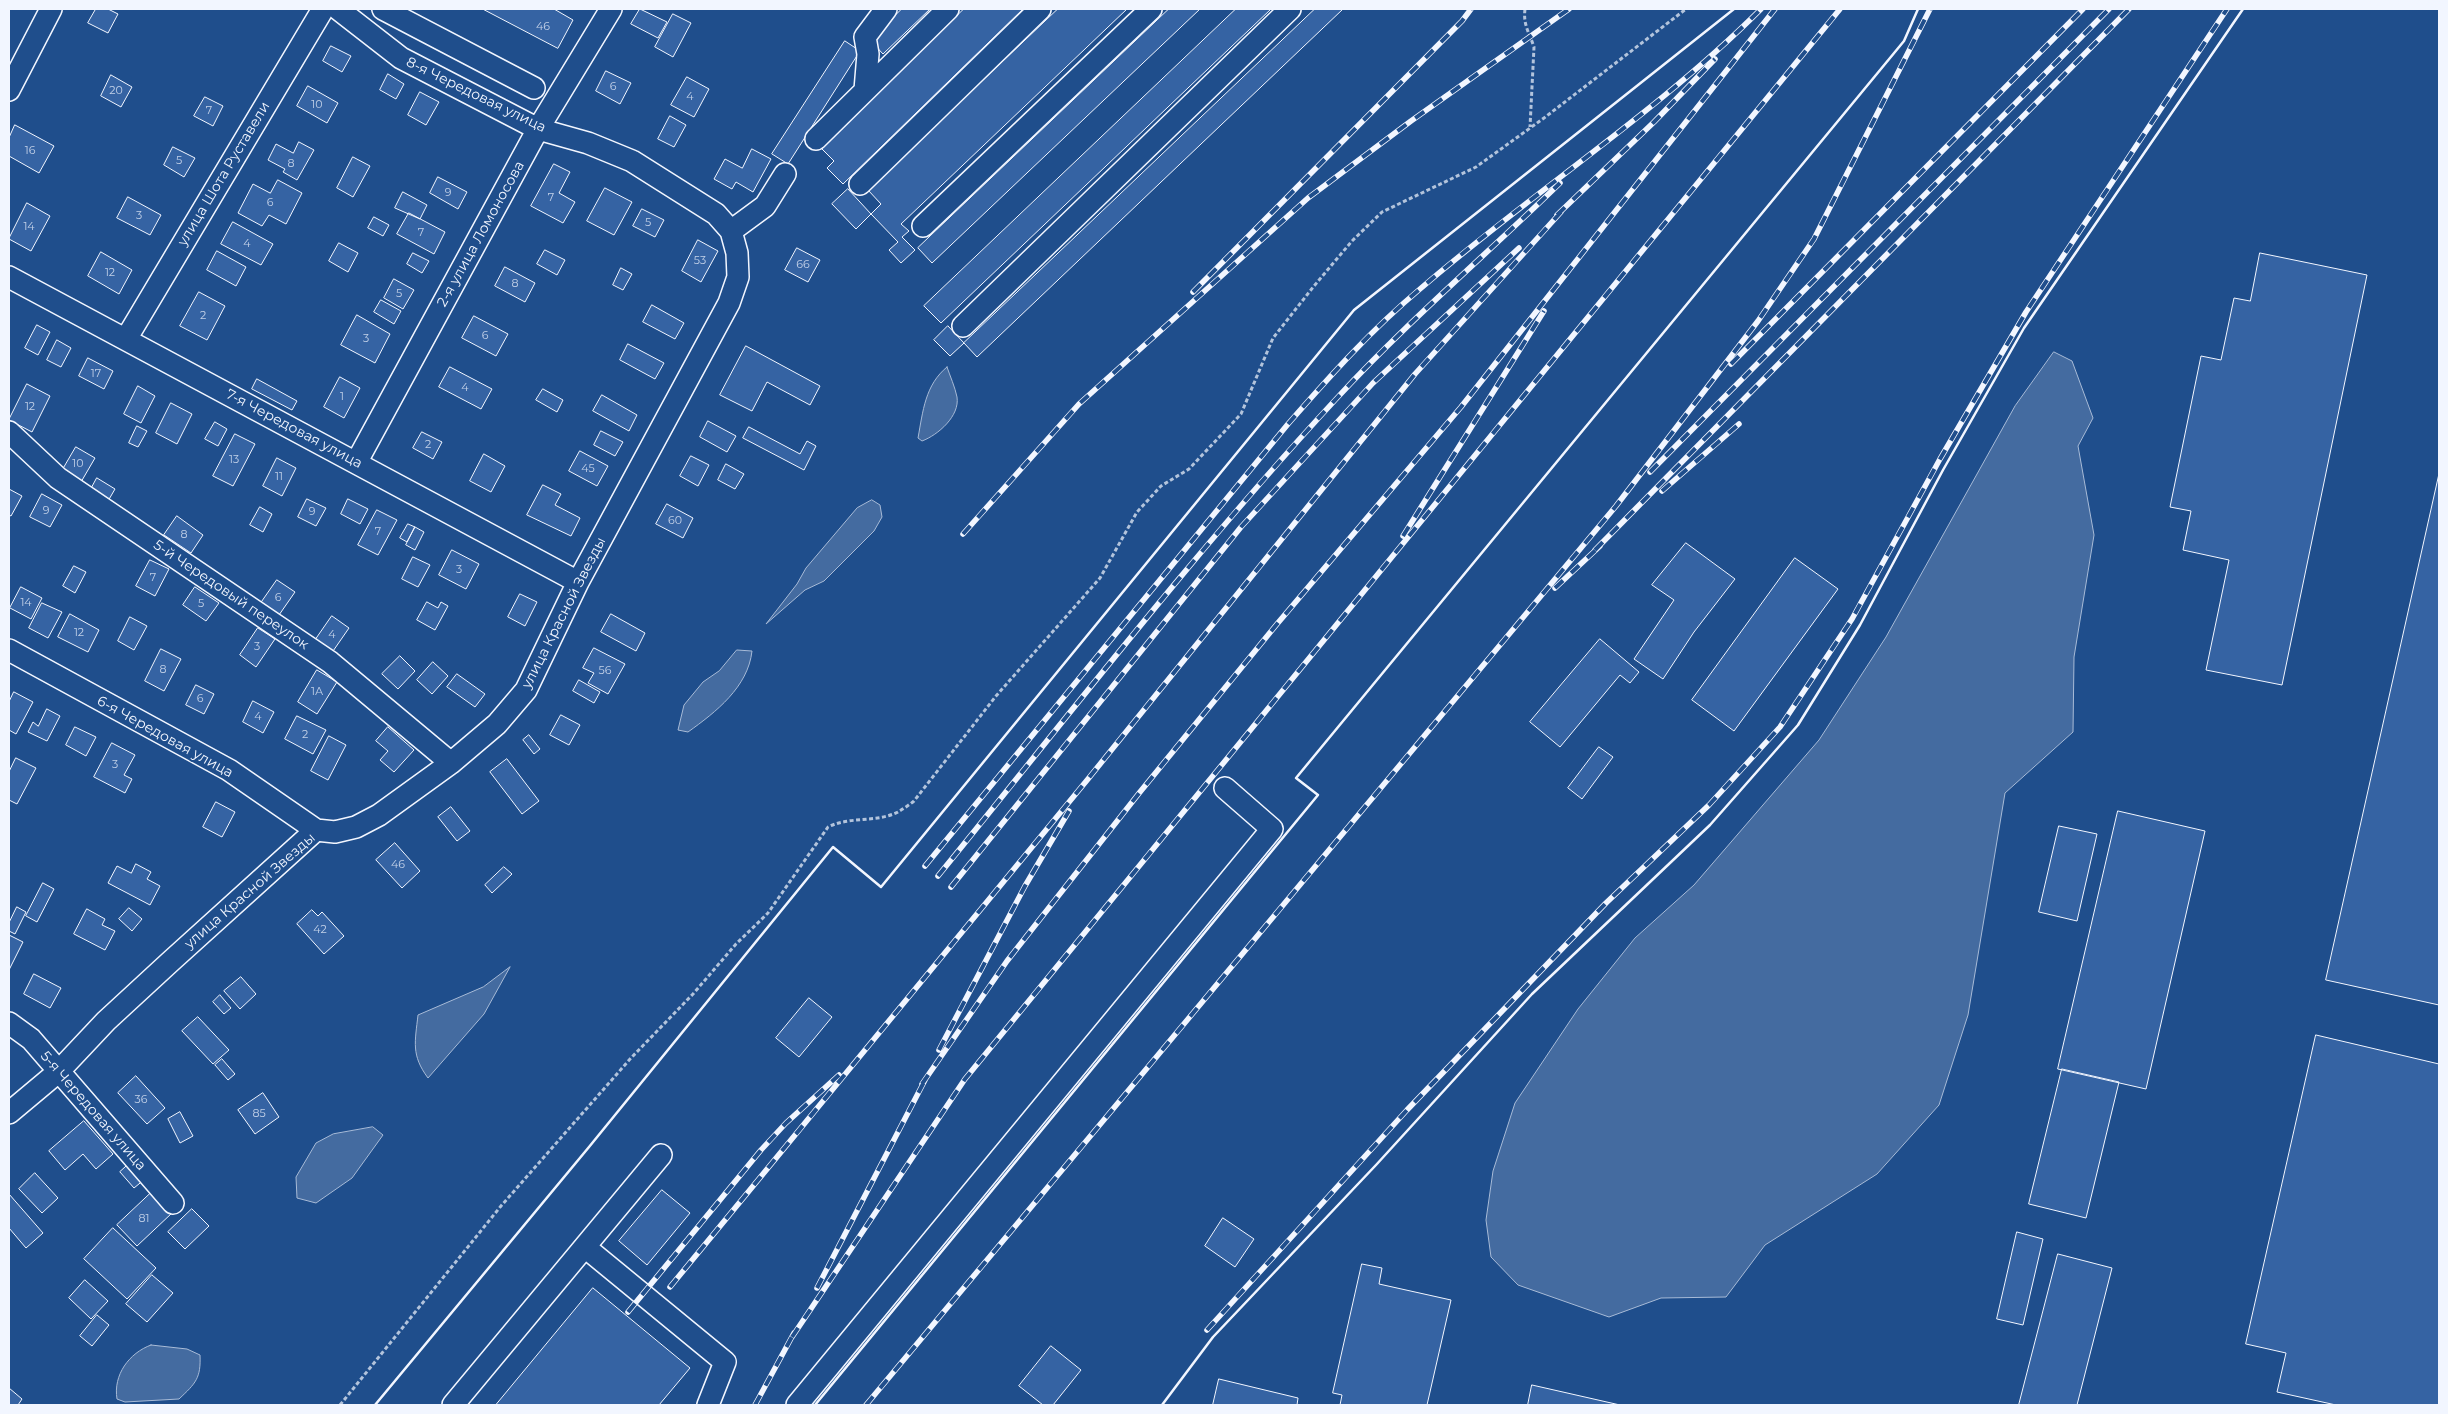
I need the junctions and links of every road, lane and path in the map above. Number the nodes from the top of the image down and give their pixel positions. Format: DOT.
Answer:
graph roads {
  1 [pos="51,9"];
  2 [pos="323,9"];
  3 [pos="338,9"];
  4 [pos="383,9"];
  5 [pos="611,9"];
  6 [pos="948,9"];
  7 [pos="1040,9"];
  8 [pos="1151,9"];
  9 [pos="1290,9"];
  10 [pos="1525,9"];
  11 [pos="1686,9"];
  12 [pos="883,14"];
  13 [pos="367,17"];
  14 [pos="534,88"];
  15 [pos="9,90"];
  16 [pos="865,90"];
  17 [pos="538,128"];
  18 [pos="1530,128"];
  19 [pos="816,139"];
  20 [pos="785,174"];
  21 [pos="860,184"];
  22 [pos="923,226"];
  23 [pos="731,231"];
  24 [pos="9,277"];
  25 [pos="962,326"];
  26 [pos="126,339"];
  27 [pos="9,432"];
  28 [pos="356,463"];
  29 [pos="578,582"];
  30 [pos="9,650"];
  31 [pos="451,763"];
  32 [pos="1225,788"];
  33 [pos="316,830"];
  34 [pos="9,1023"];
  35 [pos="58,1072"];
  36 [pos="9,1113"];
  37 [pos="661,1155"];
  38 [pos="173,1203"];
  39 [pos="585,1246"];
  40 [pos="340,1405"];
  41 [pos="453,1405"];
  42 [pos="708,1405"];
  43 [pos="797,1405"];
  1 -- 15 [label="street"];
  2 -- 26 [label="street, улица Шота Руставели"];
  3 -- 13 [label="street, 8-я Чередовая улица"];
  4 -- 14 [label="street"];
  5 -- 17 [label="street, 2-я улица Ломоносова"];
  6 -- 16 [label="street"];
  7 -- 21 [label="street"];
  8 -- 22 [label="street"];
  9 -- 25 [label="street"];
  10 -- 18 [label="path"];
  11 -- 18 [label="path"];
  12 -- 16 [label="street"];
  13 -- 17 [label="street, 8-я Чередовая улица"];
  16 -- 19 [label="street"];
  17 -- 23 [label="street, 8-я Чередовая улица"];
  17 -- 28 [label="street, 2-я улица Ломоносова"];
  18 -- 40 [label="path"];
  20 -- 23 [label="street"];
  23 -- 29 [label="street, улица Красной Звезды"];
  24 -- 26 [label="street, 7-я Чередовая улица"];
  26 -- 28 [label="street, 7-я Чередовая улица"];
  27 -- 31 [label="street, 5-й Чередовый переулок"];
  28 -- 29 [label="street, 7-я Чередовая улица"];
  29 -- 31 [label="street, улица Красной Звезды"];
  30 -- 33 [label="street, 6-я Чередовая улица"];
  31 -- 33 [label="street, улица Красной Звезды"];
  32 -- 43 [label="street"];
  33 -- 35 [label="street, улица Красной Звезды"];
  34 -- 35 [label="street, 5-я Чередовая улица"];
  35 -- 36 [label="street, улица Красной Звезды"];
  35 -- 38 [label="street, 5-я Чередовая улица"];
  37 -- 39 [label="street"];
  39 -- 41 [label="street"];
  39 -- 42 [label="street"];
}
